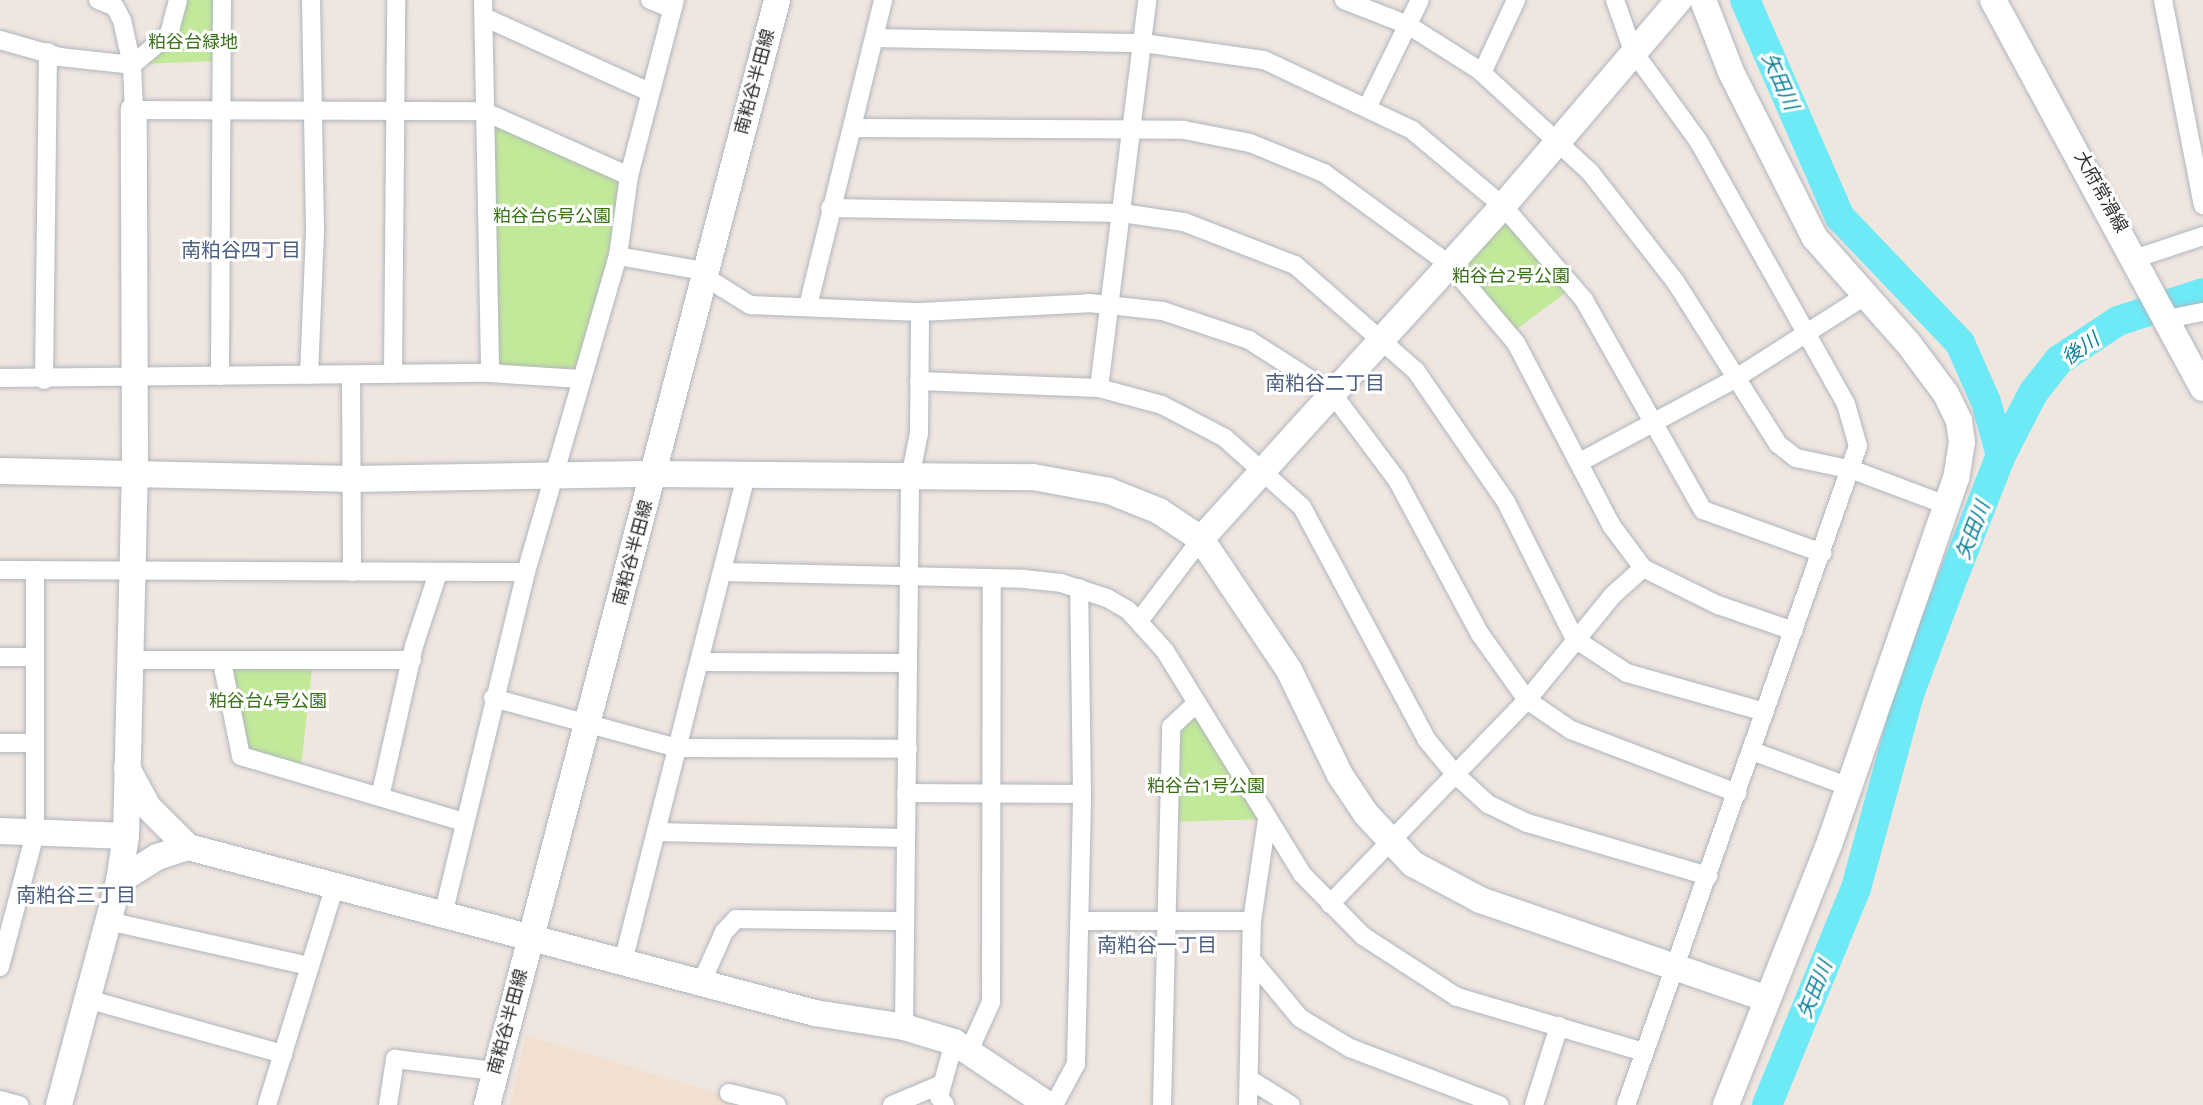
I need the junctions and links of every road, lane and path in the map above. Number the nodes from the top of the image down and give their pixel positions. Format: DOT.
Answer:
graph roads {
  1 [pos="98,0"];
  2 [pos="178,0"];
  3 [pos="222,0"];
  4 [pos="310,0"];
  5 [pos="396,0"];
  6 [pos="650,0"];
  7 [pos="777,0"];
  8 [pos="883,0"];
  9 [pos="1148,0"];
  10 [pos="1344,0"];
  11 [pos="1420,0"];
  12 [pos="1516,0"];
  13 [pos="1615,0"];
  14 [pos="1679,0"];
  15 [pos="1703,0"];
  16 [pos="1993,0"];
  17 [pos="2163,0"];
  18 [pos="674,4"];
  19 [pos="484,8"];
  20 [pos="1408,25"];
  21 [pos="874,38"];
  22 [pos="0,39"];
  23 [pos="1143,43"];
  24 [pos="1633,51"];
  25 [pos="48,52"];
  26 [pos="132,65"];
  27 [pos="1482,73"];
  28 [pos="650,92"];
  29 [pos="222,108"];
  30 [pos="1367,108"];
  31 [pos="311,109"];
  32 [pos="134,110"];
  33 [pos="396,111"];
  34 [pos="483,111"];
  35 [pos="852,128"];
  36 [pos="1132,129"];
  37 [pos="1556,138"];
  38 [pos="629,176"];
  39 [pos="2203,205"];
  40 [pos="1503,206"];
  41 [pos="831,208"];
  42 [pos="1122,213"];
  43 [pos="2203,236"];
  44 [pos="618,256"];
  45 [pos="2137,258"];
  46 [pos="1450,265"];
  47 [pos="702,273"];
  48 [pos="1864,296"];
  49 [pos="1111,305"];
  50 [pos="807,306"];
  51 [pos="920,312"];
  52 [pos="2203,312"];
  53 [pos="2167,319"];
  54 [pos="1806,333"];
  55 [pos="1381,341"];
  56 [pos="490,373"];
  57 [pos="393,374"];
  58 [pos="309,375"];
  59 [pos="351,375"];
  60 [pos="220,376"];
  61 [pos="0,378"];
  62 [pos="131,379"];
  63 [pos="580,379"];
  64 [pos="44,380"];
  65 [pos="1733,380"];
  66 [pos="920,381"];
  67 [pos="1099,388"];
  68 [pos="2203,388"];
  69 [pos="1332,393"];
  70 [pos="1653,422"];
  71 [pos="1580,462"];
  72 [pos="1265,469"];
  73 [pos="1853,470"];
  74 [pos="0,471"];
  75 [pos="135,473"];
  76 [pos="654,474"];
  77 [pos="554,477"];
  78 [pos="746,477"];
  79 [pos="910,478"];
  80 [pos="353,479"];
  81 [pos="1946,505"];
  82 [pos="1201,539"];
  83 [pos="1822,553"];
  84 [pos="1643,568"];
  85 [pos="0,570"];
  86 [pos="35,570"];
  87 [pos="132,571"];
  88 [pos="352,572"];
  89 [pos="526,572"];
  90 [pos="723,572"];
  91 [pos="438,573"];
  92 [pos="908,573"];
  93 [pos="992,578"];
  94 [pos="1079,588"];
  95 [pos="1139,621"];
  96 [pos="1794,631"];
  97 [pos="1575,639"];
  98 [pos="0,657"];
  99 [pos="35,657"];
  100 [pos="130,660"];
  101 [pos="412,660"];
  102 [pos="222,662"];
  103 [pos="703,662"];
  104 [pos="907,663"];
  105 [pos="494,698"];
  106 [pos="1527,700"];
  107 [pos="1197,703"];
  108 [pos="1765,712"];
  109 [pos="587,722"];
  110 [pos="0,743"];
  111 [pos="35,743"];
  112 [pos="677,748"];
  113 [pos="908,749"];
  114 [pos="1752,751"];
  115 [pos="127,768"];
  116 [pos="1455,774"];
  117 [pos="1847,786"];
  118 [pos="906,793"];
  119 [pos="1737,793"];
  120 [pos="990,794"];
  121 [pos="1082,794"];
  122 [pos="380,797"];
  123 [pos="1268,819"];
  124 [pos="464,822"];
  125 [pos="0,831"];
  126 [pos="656,832"];
  127 [pos="35,834"];
  128 [pos="126,836"];
  129 [pos="906,838"];
  130 [pos="1389,841"];
  131 [pos="188,846"];
  132 [pos="1708,876"];
  133 [pos="119,881"];
  134 [pos="334,888"];
  135 [pos="1330,904"];
  136 [pos="443,915"];
  137 [pos="108,921"];
  138 [pos="905,921"];
  139 [pos="1080,921"];
  140 [pos="1252,921"];
  141 [pos="1163,922"];
  142 [pos="532,936"];
  143 [pos="624,958"];
  144 [pos="1251,959"];
  145 [pos="1677,964"];
  146 [pos="309,966"];
  147 [pos="0,967"];
  148 [pos="703,980"];
  149 [pos="1764,998"];
  150 [pos="87,999"];
  151 [pos="1559,1026"];
  152 [pos="904,1027"];
  153 [pos="962,1047"];
  154 [pos="1644,1052"];
  155 [pos="283,1054"];
  156 [pos="494,1071"];
  157 [pos="1249,1079"];
  158 [pos="942,1084"];
  159 [pos="729,1093"];
  160 [pos="0,1100"];
  161 [pos="19,1105"];
  162 [pos="58,1105"];
  163 [pos="267,1105"];
  164 [pos="388,1105"];
  165 [pos="487,1105"];
  166 [pos="777,1105"];
  167 [pos="892,1105"];
  168 [pos="945,1105"];
  169 [pos="1048,1105"];
  170 [pos="1054,1105"];
  171 [pos="1162,1105"];
  172 [pos="1248,1105"];
  173 [pos="1291,1105"];
  174 [pos="1499,1105"];
  175 [pos="1534,1105"];
  176 [pos="1626,1105"];
  177 [pos="1726,1105"];
  1 -- 26 [label="street"];
  2 -- 26 [label="street"];
  3 -- 29 [label="street"];
  4 -- 31 [label="street"];
  5 -- 33 [label="street"];
  6 -- 18 [label="street"];
  7 -- 47 [label="street, 南粕谷半田線"];
  8 -- 21 [label="street"];
  9 -- 23 [label="street"];
  10 -- 20 [label="street"];
  11 -- 20 [label="street"];
  12 -- 27 [label="street"];
  13 -- 24 [label="street"];
  14 -- 24 [label="street"];
  15 -- 48 [label="street"];
  16 -- 45 [label="street, 大府常滑線"];
  17 -- 39 [label="street"];
  18 -- 28 [label="street"];
  19 -- 28 [label="street"];
  19 -- 34 [label="street"];
  20 -- 27 [label="street"];
  20 -- 30 [label="street"];
  21 -- 23 [label="street"];
  21 -- 35 [label="street"];
  22 -- 25 [label="street"];
  23 -- 30 [label="street"];
  23 -- 36 [label="street"];
  24 -- 37 [label="street"];
  24 -- 54 [label="street"];
  25 -- 26 [label="street"];
  25 -- 64 [label="street"];
  26 -- 32 [label="street"];
  27 -- 37 [label="street"];
  28 -- 38 [label="street"];
  29 -- 31 [label="street"];
  29 -- 32 [label="street"];
  29 -- 60 [label="street"];
  30 -- 40 [label="street"];
  31 -- 33 [label="street"];
  31 -- 58 [label="street"];
  32 -- 62 [label="street"];
  33 -- 34 [label="street"];
  33 -- 57 [label="street"];
  34 -- 38 [label="street"];
  34 -- 56 [label="street"];
  35 -- 36 [label="street"];
  35 -- 41 [label="street"];
  36 -- 42 [label="street"];
  36 -- 46 [label="street"];
  37 -- 40 [label="street"];
  37 -- 65 [label="street"];
  38 -- 44 [label="street"];
  40 -- 46 [label="street"];
  40 -- 70 [label="street"];
  41 -- 42 [label="street"];
  41 -- 50 [label="street"];
  42 -- 49 [label="street"];
  42 -- 55 [label="street"];
  43 -- 45 [label="street"];
  44 -- 47 [label="street"];
  44 -- 63 [label="street"];
  45 -- 53 [label="street, 大府常滑線"];
  46 -- 55 [label="street"];
  46 -- 71 [label="street"];
  47 -- 50 [label="street"];
  47 -- 76 [label="street, 南粕谷半田線"];
  48 -- 54 [label="street"];
  48 -- 81 [label="street"];
  49 -- 51 [label="street"];
  49 -- 67 [label="street"];
  49 -- 69 [label="street"];
  50 -- 51 [label="street"];
  51 -- 66 [label="street"];
  52 -- 53 [label="street"];
  53 -- 68 [label="street, 大府常滑線"];
  54 -- 65 [label="street"];
  54 -- 73 [label="street"];
  55 -- 69 [label="street"];
  55 -- 97 [label="street"];
  56 -- 57 [label="street"];
  56 -- 63 [label="street"];
  57 -- 59 [label="street"];
  58 -- 59 [label="street"];
  58 -- 60 [label="street"];
  59 -- 80 [label="street"];
  60 -- 62 [label="street"];
  61 -- 64 [label="street"];
  62 -- 64 [label="street"];
  62 -- 75 [label="street"];
  63 -- 77 [label="street"];
  65 -- 70 [label="street"];
  65 -- 73 [label="street"];
  66 -- 67 [label="street"];
  66 -- 79 [label="street"];
  67 -- 72 [label="street"];
  69 -- 72 [label="street"];
  69 -- 106 [label="street"];
  70 -- 71 [label="street"];
  70 -- 83 [label="street"];
  71 -- 84 [label="street"];
  72 -- 82 [label="street"];
  72 -- 116 [label="street"];
  73 -- 81 [label="street"];
  73 -- 83 [label="street"];
  74 -- 75 [label="street"];
  75 -- 80 [label="street"];
  75 -- 87 [label="street"];
  76 -- 77 [label="street"];
  76 -- 78 [label="street"];
  76 -- 109 [label="street, 南粕谷半田線"];
  77 -- 80 [label="street"];
  77 -- 89 [label="street"];
  78 -- 79 [label="street"];
  78 -- 90 [label="street"];
  79 -- 82 [label="street"];
  79 -- 92 [label="street"];
  80 -- 88 [label="street"];
  81 -- 117 [label="street"];
  82 -- 95 [label="street"];
  82 -- 130 [label="street"];
  83 -- 96 [label="street"];
  84 -- 96 [label="street"];
  84 -- 97 [label="street"];
  85 -- 86 [label="street"];
  86 -- 87 [label="street"];
  86 -- 99 [label="street"];
  87 -- 88 [label="street"];
  87 -- 100 [label="street"];
  88 -- 91 [label="street"];
  89 -- 91 [label="street"];
  89 -- 105 [label="street"];
  90 -- 92 [label="street"];
  90 -- 103 [label="street"];
  91 -- 101 [label="street"];
  92 -- 93 [label="street"];
  92 -- 104 [label="street"];
  93 -- 94 [label="street"];
  93 -- 120 [label="street"];
  94 -- 95 [label="street"];
  94 -- 121 [label="street"];
  95 -- 107 [label="street"];
  96 -- 108 [label="street"];
  97 -- 106 [label="street"];
  97 -- 108 [label="street"];
  98 -- 99 [label="street"];
  99 -- 111 [label="street"];
  100 -- 102 [label="street"];
  100 -- 115 [label="street"];
  101 -- 102 [label="street"];
  101 -- 122 [label="street"];
  102 -- 122 [label="street"];
  103 -- 104 [label="street"];
  103 -- 112 [label="street"];
  104 -- 113 [label="street"];
  105 -- 109 [label="street"];
  105 -- 124 [label="street"];
  106 -- 116 [label="street"];
  106 -- 119 [label="street"];
  107 -- 123 [label="street"];
  107 -- 141 [label="street"];
  108 -- 114 [label="street"];
  109 -- 112 [label="street"];
  109 -- 142 [label="street, 南粕谷半田線"];
  110 -- 111 [label="street"];
  111 -- 127 [label="street"];
  112 -- 113 [label="street"];
  112 -- 126 [label="street"];
  113 -- 118 [label="street"];
  114 -- 117 [label="street"];
  114 -- 119 [label="street"];
  115 -- 128 [label="street"];
  115 -- 131 [label="street"];
  116 -- 130 [label="street"];
  116 -- 132 [label="street"];
  117 -- 149 [label="street"];
  118 -- 120 [label="street"];
  118 -- 129 [label="street"];
  119 -- 132 [label="street"];
  120 -- 121 [label="street"];
  120 -- 153 [label="street"];
  121 -- 139 [label="street"];
  122 -- 124 [label="street"];
  123 -- 135 [label="street"];
  123 -- 140 [label="street"];
  124 -- 136 [label="street"];
  125 -- 127 [label="street"];
  126 -- 129 [label="street"];
  126 -- 143 [label="street"];
  127 -- 128 [label="street"];
  127 -- 147 [label="street"];
  128 -- 133 [label="street"];
  129 -- 138 [label="street"];
  130 -- 135 [label="street"];
  130 -- 145 [label="street"];
  131 -- 133 [label="street"];
  131 -- 134 [label="street"];
  132 -- 145 [label="street"];
  133 -- 137 [label="street"];
  134 -- 136 [label="street"];
  134 -- 146 [label="street"];
  135 -- 151 [label="street"];
  136 -- 142 [label="street"];
  137 -- 146 [label="street"];
  137 -- 150 [label="street"];
  138 -- 148 [label="street"];
  138 -- 152 [label="street"];
  139 -- 141 [label="street"];
  139 -- 170 [label="street"];
  140 -- 141 [label="street"];
  140 -- 144 [label="street"];
  141 -- 171 [label="street"];
  142 -- 143 [label="street"];
  142 -- 156 [label="street, 南粕谷半田線"];
  143 -- 148 [label="street"];
  144 -- 157 [label="street"];
  144 -- 174 [label="street"];
  145 -- 149 [label="street"];
  145 -- 154 [label="street"];
  146 -- 155 [label="street"];
  148 -- 152 [label="street"];
  149 -- 177 [label="street"];
  150 -- 155 [label="street"];
  150 -- 162 [label="street"];
  151 -- 154 [label="street"];
  151 -- 175 [label="street"];
  152 -- 153 [label="street"];
  153 -- 158 [label="street"];
  153 -- 169 [label="street"];
  154 -- 176 [label="street"];
  155 -- 163 [label="street"];
  156 -- 164 [label="street"];
  156 -- 165 [label="street, 南粕谷半田線"];
  157 -- 172 [label="street"];
  157 -- 173 [label="street"];
  158 -- 167 [label="street"];
  158 -- 168 [label="street"];
  159 -- 166 [label="street"];
  160 -- 161 [label="street"];
}
